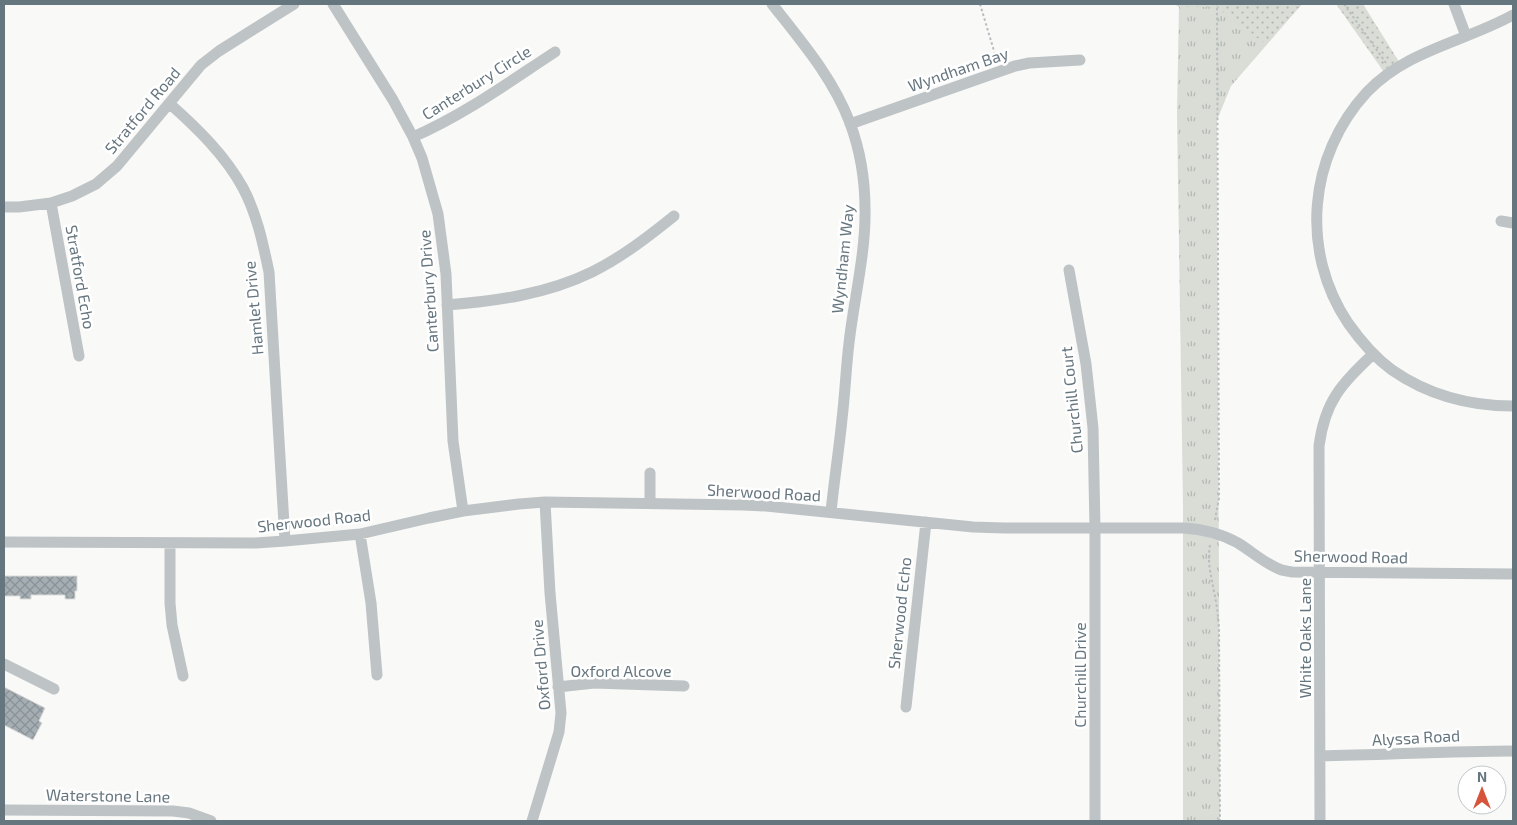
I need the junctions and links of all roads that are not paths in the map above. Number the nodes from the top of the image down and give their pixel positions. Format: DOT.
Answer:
graph roads {
  1 [pos="294,4"];
  2 [pos="334,4"];
  3 [pos="772,4"];
  4 [pos="1454,4"];
  5 [pos="1513,15"];
  6 [pos="1466,36"];
  7 [pos="555,52"];
  8 [pos="1080,60"];
  9 [pos="170,104"];
  10 [pos="850,124"];
  11 [pos="413,137"];
  12 [pos="51,203"];
  13 [pos="4,207"];
  14 [pos="674,216"];
  15 [pos="1501,221"];
  16 [pos="1513,223"];
  17 [pos="1069,270"];
  18 [pos="447,305"];
  19 [pos="1373,354"];
  20 [pos="79,356"];
  21 [pos="1513,406"];
  22 [pos="650,473"];
  23 [pos="545,502"];
  24 [pos="650,504"];
  25 [pos="463,511"];
  26 [pos="830,512"];
  27 [pos="926,522"];
  28 [pos="1095,528"];
  29 [pos="360,534"];
  30 [pos="285,541"];
  31 [pos="4,542"];
  32 [pos="170,543"];
  33 [pos="1320,574"];
  34 [pos="1513,574"];
  35 [pos="4,664"];
  36 [pos="377,675"];
  37 [pos="184,676"];
  38 [pos="684,686"];
  39 [pos="558,687"];
  40 [pos="54,689"];
  41 [pos="906,707"];
  42 [pos="1513,750"];
  43 [pos="1320,756"];
  44 [pos="4,810"];
  45 [pos="211,821"];
  46 [pos="532,821"];
  47 [pos="1095,821"];
  48 [pos="1320,821"];
  1 -- 9 [label="street, Stratford Road"];
  2 -- 11 [label="street, Canterbury Drive"];
  3 -- 10 [label="street, Wyndham Way"];
  4 -- 6 [label="street"];
  5 -- 6 [label="street"];
  6 -- 19 [label="street"];
  7 -- 11 [label="street, Canterbury Circle"];
  8 -- 10 [label="street, Wyndham Bay"];
  9 -- 12 [label="street, Stratford Road"];
  9 -- 30 [label="street, Hamlet Drive"];
  10 -- 26 [label="street, Wyndham Way"];
  11 -- 18 [label="street, Canterbury Drive"];
  12 -- 13 [label="street, Stratford Road"];
  12 -- 20 [label="street, Stratford Echo"];
  14 -- 18 [label="street"];
  15 -- 16 [label="street"];
  17 -- 28 [label="street, Churchill Court"];
  18 -- 25 [label="street, Canterbury Drive"];
  19 -- 21 [label="street"];
  19 -- 33 [label="street, White Oaks Lane"];
  22 -- 24 [label="street"];
  23 -- 24 [label="street, Sherwood Road"];
  23 -- 25 [label="street, Sherwood Road"];
  23 -- 39 [label="street, Oxford Drive"];
  24 -- 26 [label="street, Sherwood Road"];
  25 -- 29 [label="street, Sherwood Road"];
  26 -- 27 [label="street, Sherwood Road"];
  27 -- 28 [label="street, Sherwood Road"];
  27 -- 41 [label="street, Sherwood Echo"];
  28 -- 33 [label="street, Sherwood Road"];
  28 -- 47 [label="street, Churchill Drive"];
  29 -- 30 [label="street, Sherwood Road"];
  29 -- 36 [label="street"];
  30 -- 32 [label="street, Sherwood Road"];
  31 -- 32 [label="street, Sherwood Road"];
  32 -- 37 [label="street"];
  33 -- 34 [label="street, Sherwood Road"];
  33 -- 43 [label="street, White Oaks Lane"];
  35 -- 40 [label="street"];
  38 -- 39 [label="street, Oxford Alcove"];
  39 -- 46 [label="street, Oxford Drive"];
  42 -- 43 [label="street, Alyssa Road"];
  43 -- 48 [label="street, White Oaks Lane"];
  44 -- 45 [label="street, Waterstone Lane"];
}
